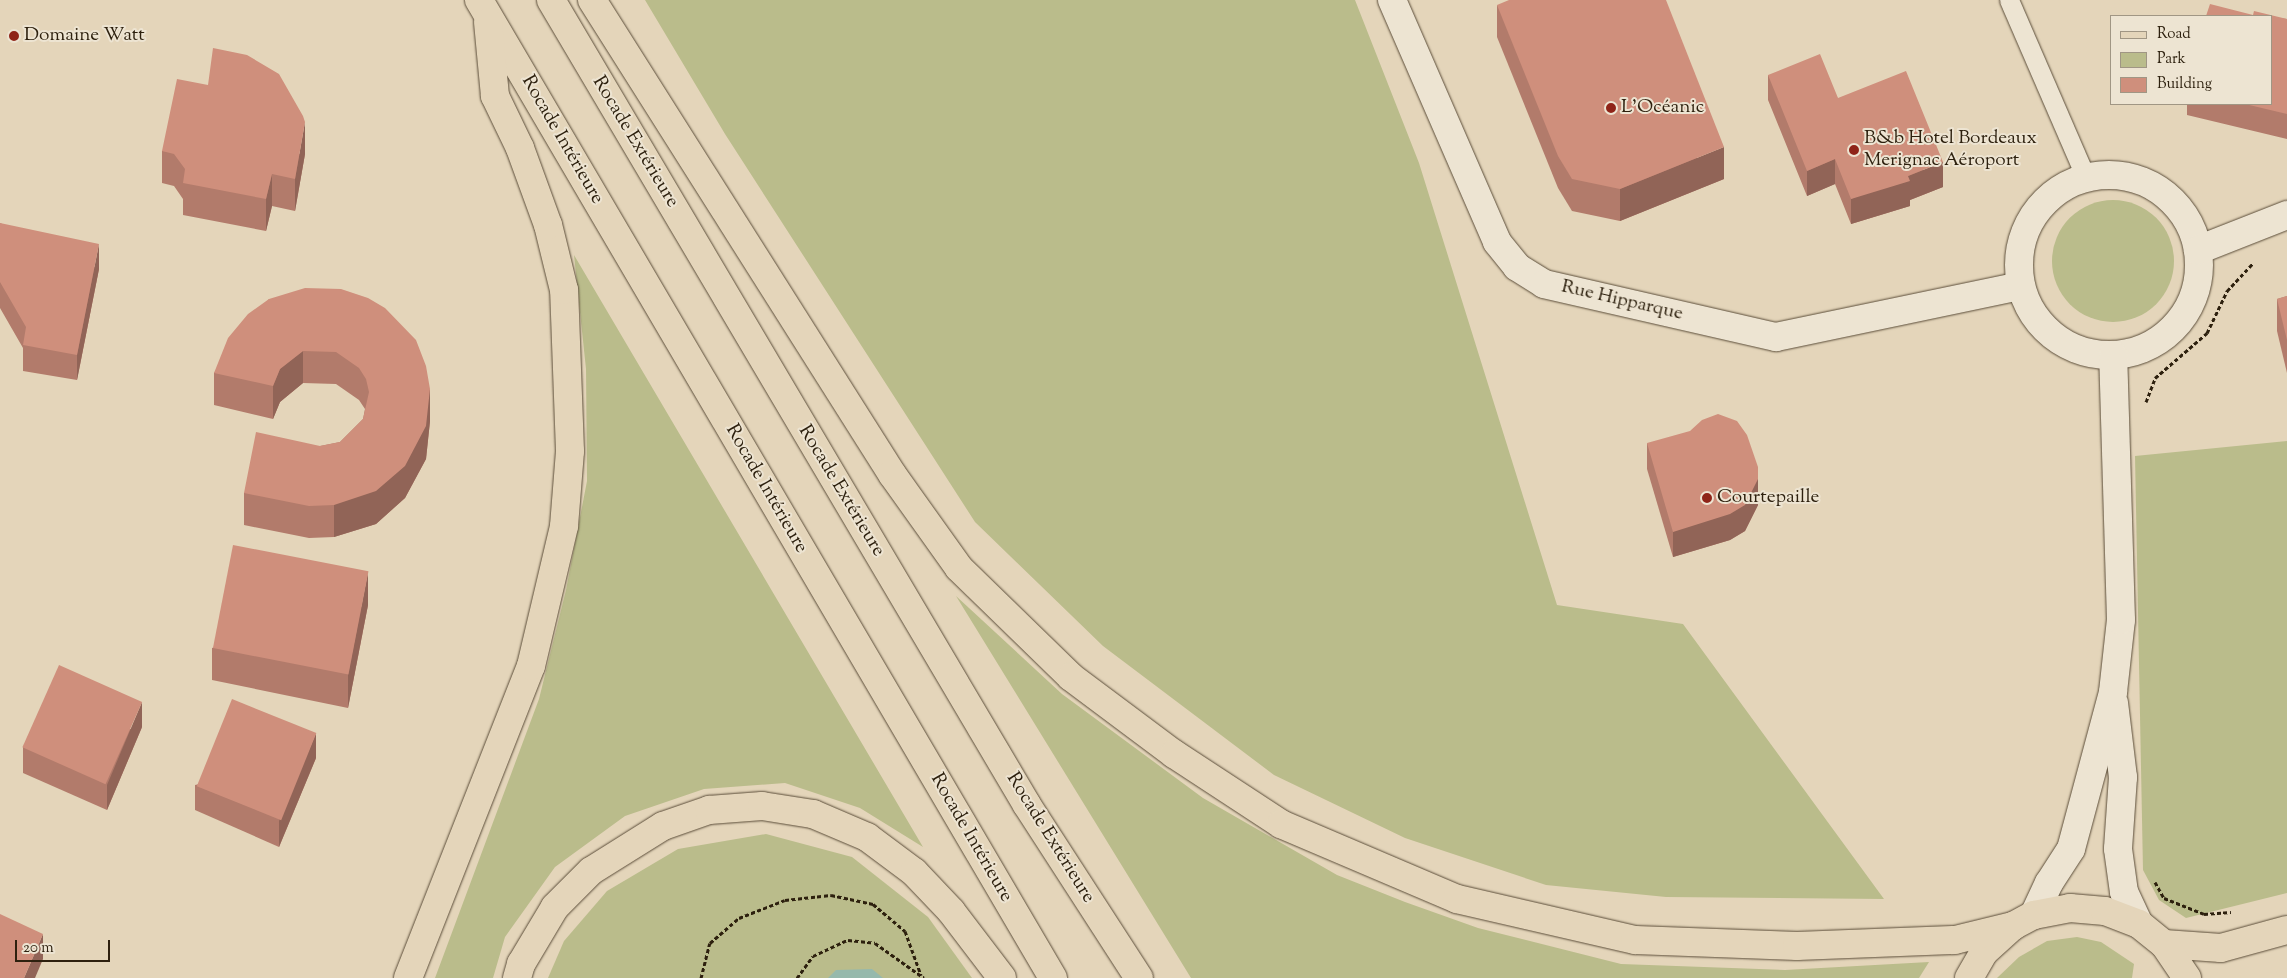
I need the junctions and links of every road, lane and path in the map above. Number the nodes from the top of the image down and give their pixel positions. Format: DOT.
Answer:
graph roads {
  1 [pos="551,0"];
  2 [pos="592,0"];
  3 [pos="1392,0"];
  4 [pos="2008,0"];
  5 [pos="483,7"];
  6 [pos="2086,178"];
  7 [pos="2287,215"];
  8 [pos="2198,250"];
  9 [pos="2257,258"];
  10 [pos="2021,286"];
  11 [pos="2114,356"];
  12 [pos="2145,405"];
  13 [pos="531,666"];
  14 [pos="2113,692"];
  15 [pos="2150,873"];
  16 [pos="2238,911"];
  17 [pos="2023,921"];
  18 [pos="2139,924"];
  19 [pos="2287,930"];
  20 [pos="2164,944"];
  21 [pos="922,977"];
  22 [pos="408,978"];
  23 [pos="427,978"];
  24 [pos="517,978"];
  25 [pos="701,978"];
  26 [pos="797,978"];
  27 [pos="1002,978"];
  28 [pos="1053,978"];
  29 [pos="1138,978"];
  30 [pos="1969,978"];
  31 [pos="2188,978"];
  1 -- 29 [label="main road, Rocade Extérieure"];
  2 -- 17 [label="main road"];
  3 -- 10 [label="street, Rue Hipparque"];
  4 -- 6 [label="lane"];
  5 -- 13 [label="main road"];
  5 -- 28 [label="main road, Rocade Intérieure"];
  6 -- 8 [label="street"];
  6 -- 10 [label="street"];
  7 -- 8 [label="street"];
  8 -- 11 [label="street"];
  9 -- 12 [label="path"];
  10 -- 11 [label="street"];
  11 -- 14 [label="street"];
  13 -- 22 [label="main road"];
  13 -- 23 [label="main road"];
  14 -- 17 [label="street"];
  14 -- 18 [label="street"];
  15 -- 16 [label="path"];
  17 -- 18 [label="main road"];
  17 -- 30 [label="main road"];
  18 -- 20 [label="main road"];
  19 -- 20 [label="main road"];
  20 -- 31 [label="main road"];
  21 -- 25 [label="path"];
  21 -- 26 [label="path"];
  24 -- 27 [label="main road"];
}
